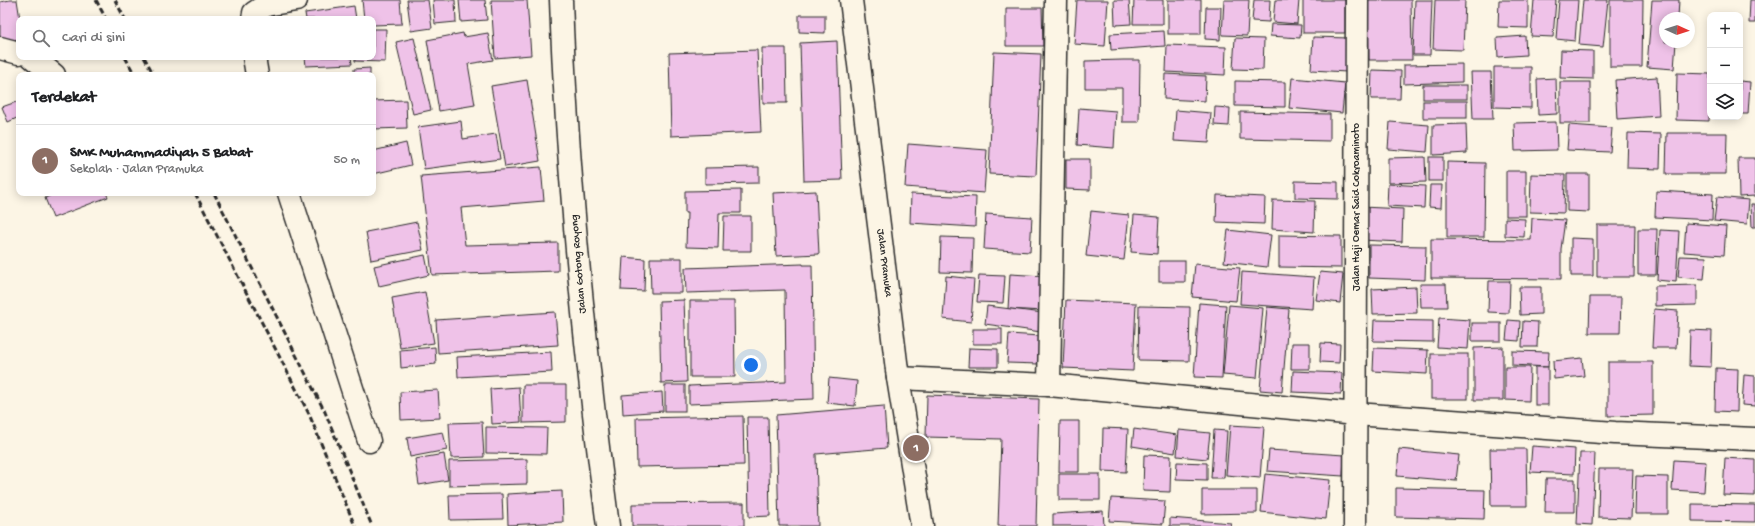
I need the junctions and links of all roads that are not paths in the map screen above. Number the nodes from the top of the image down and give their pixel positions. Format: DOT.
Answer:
graph roads {
  1 [pos="296,0"];
  2 [pos="561,0"];
  3 [pos="851,0"];
  4 [pos="1056,0"];
  5 [pos="1357,0"];
  6 [pos="254,16"];
  7 [pos="0,48"];
  8 [pos="16,52"];
  9 [pos="36,60"];
  10 [pos="254,60"];
  11 [pos="50,72"];
  12 [pos="256,72"];
  13 [pos="290,196"];
  14 [pos="898,378"];
  15 [pos="1049,385"];
  16 [pos="1356,414"];
  17 [pos="1755,439"];
  18 [pos="369,441"];
  19 [pos="608,526"];
  20 [pos="922,526"];
  21 [pos="1355,526"];
  1 -- 6 [label="street"];
  2 -- 19 [label="street, Jalan Gotong Royong"];
  3 -- 14 [label="street, Jalan Pramuka"];
  4 -- 15 [label="street"];
  5 -- 16 [label="street, Jalan Haji Oemar Said Cokroaminoto"];
  7 -- 8 [label="street"];
  9 -- 11 [label="street"];
  10 -- 12 [label="street"];
  13 -- 18 [label="street"];
  14 -- 15 [label="street"];
  14 -- 20 [label="street, Jalan Pramuka"];
  15 -- 16 [label="street"];
  16 -- 17 [label="street"];
  16 -- 21 [label="street, Jalan Haji Oemar Said Cokroaminoto"];
}
